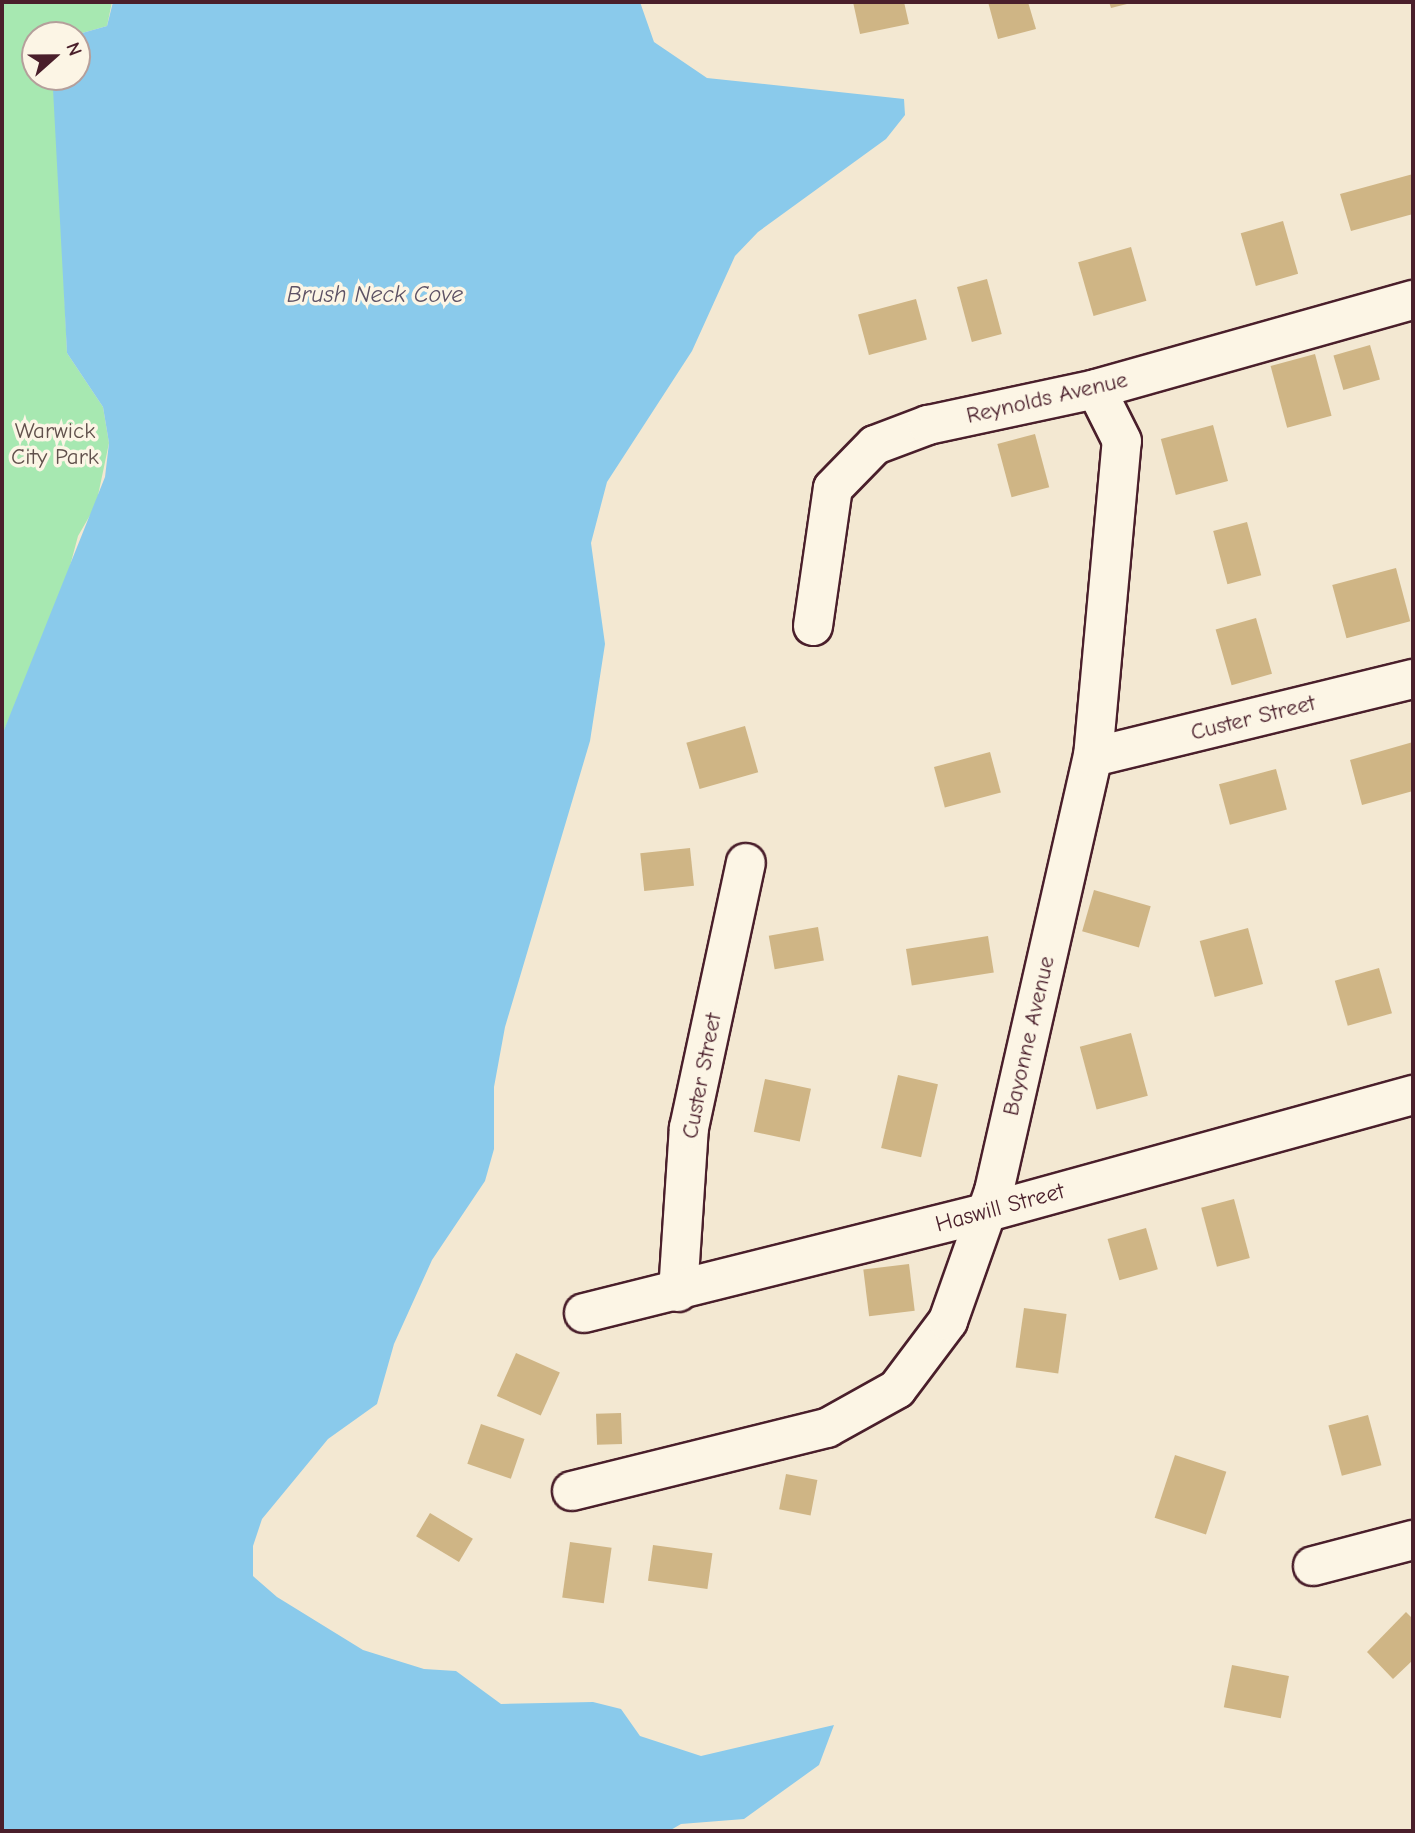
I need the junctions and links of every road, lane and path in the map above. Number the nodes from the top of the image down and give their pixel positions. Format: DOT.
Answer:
graph roads {
  1 [pos="1413,300"];
  2 [pos="1096,389"];
  3 [pos="813,626"];
  4 [pos="1413,679"];
  5 [pos="1093,757"];
  6 [pos="746,863"];
  7 [pos="1413,1095"];
  8 [pos="988,1212"];
  9 [pos="678,1292"];
  10 [pos="584,1313"];
  11 [pos="572,1491"];
  12 [pos="1413,1540"];
  13 [pos="1313,1566"];
  1 -- 2 [label="street, Reynolds Avenue"];
  2 -- 3 [label="street, Reynolds Avenue"];
  2 -- 5 [label="street, Bayonne Avenue"];
  4 -- 5 [label="street, Custer Street"];
  5 -- 8 [label="street, Bayonne Avenue"];
  6 -- 9 [label="street, Custer Street"];
  7 -- 8 [label="street, Haswill Street"];
  8 -- 9 [label="street, Haswill Street"];
  8 -- 11 [label="street, Bayonne Avenue"];
  9 -- 10 [label="street, Haswill Street"];
  12 -- 13 [label="street"];
}
